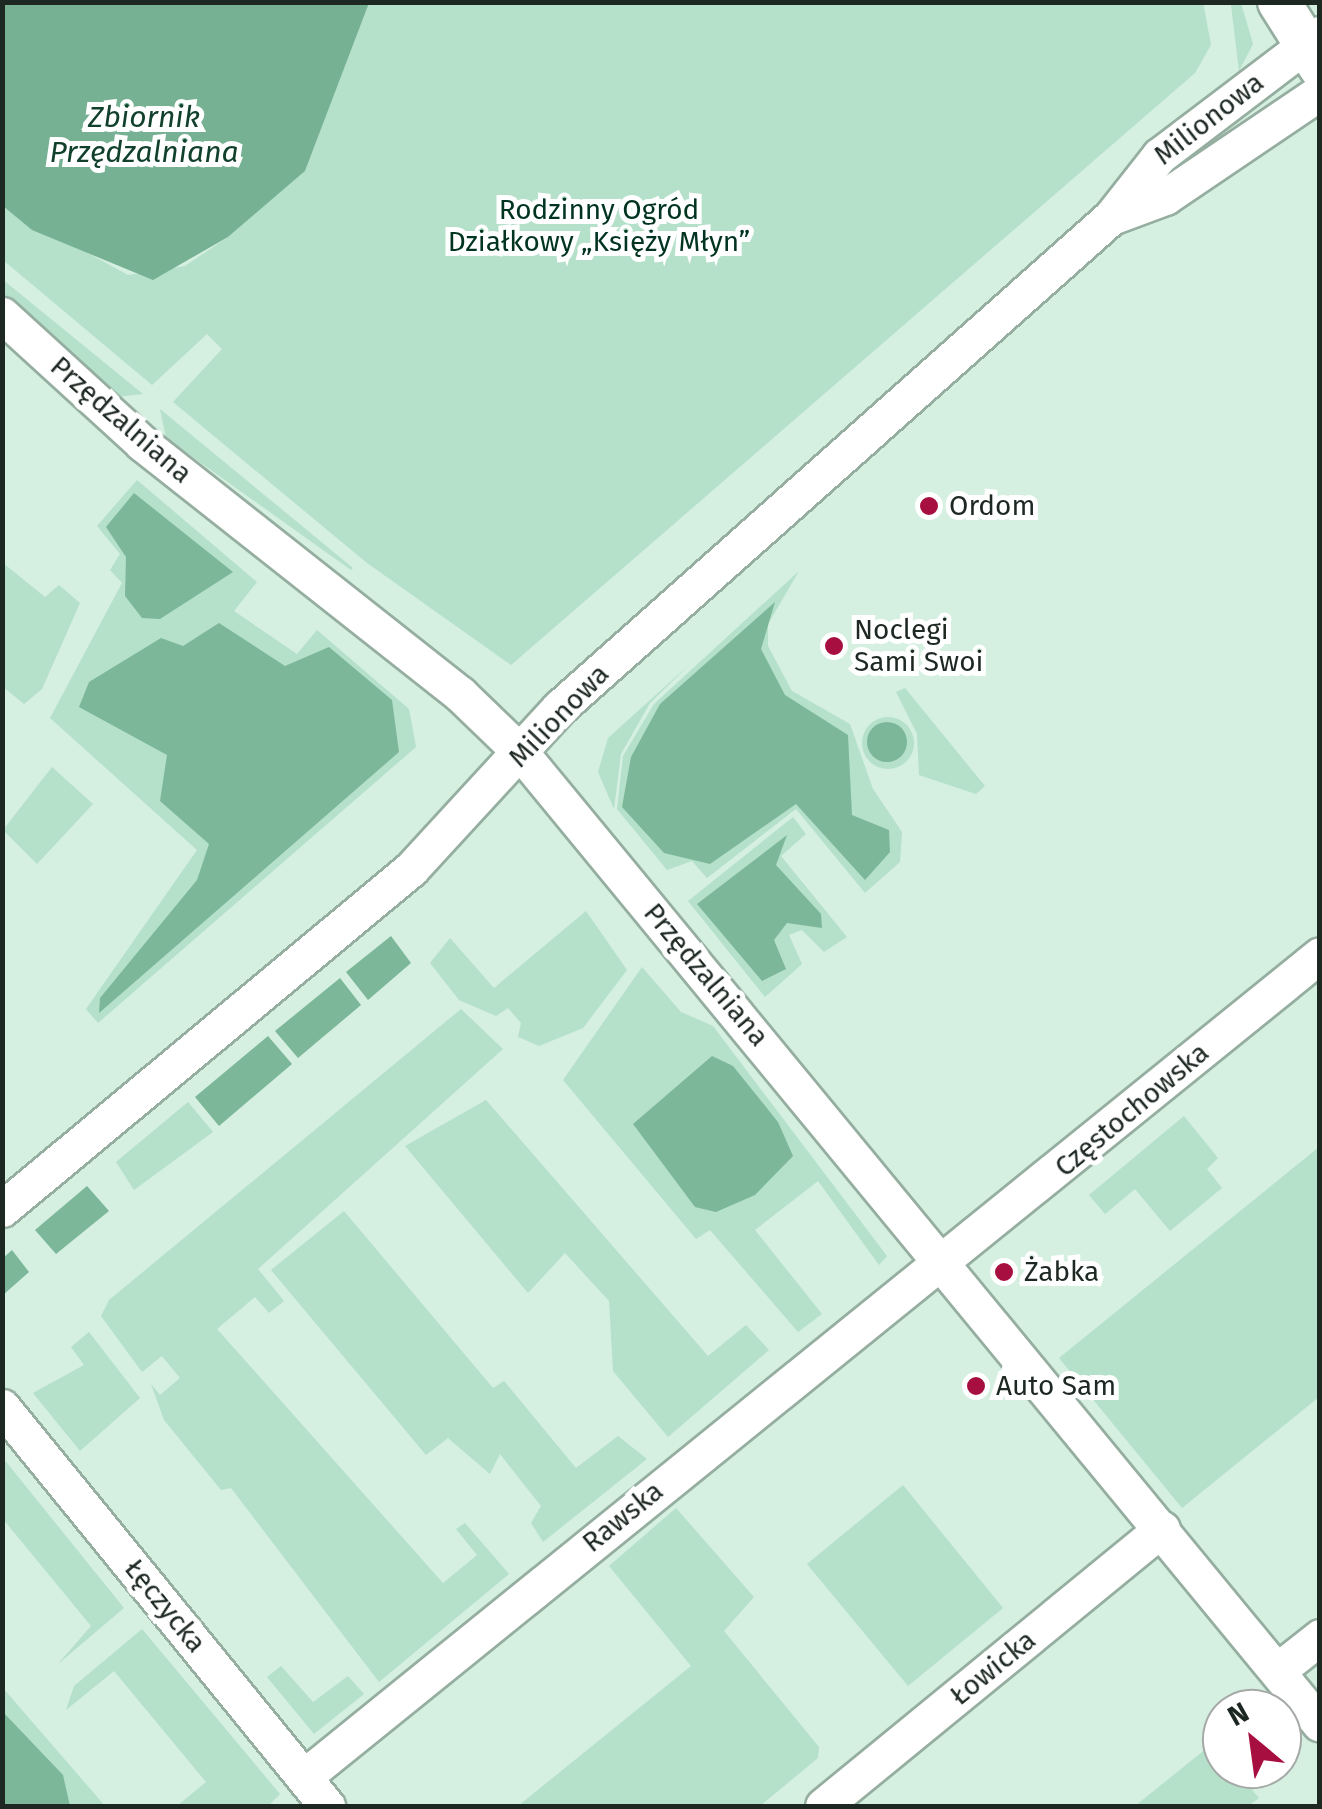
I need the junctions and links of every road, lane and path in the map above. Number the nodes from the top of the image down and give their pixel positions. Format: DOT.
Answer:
graph roads {
  1 [pos="1279,2"];
  2 [pos="1315,49"];
  3 [pos="1320,92"];
  4 [pos="1111,217"];
  5 [pos="2,314"];
  6 [pos="521,752"];
  7 [pos="1320,955"];
  8 [pos="2,1209"];
  9 [pos="942,1261"];
  10 [pos="2,1407"];
  11 [pos="1162,1530"];
  12 [pos="1320,1638"];
  13 [pos="1278,1671"];
  14 [pos="1320,1724"];
  15 [pos="304,1776"];
  16 [pos="327,1806"];
  17 [pos="823,1806"];
  1 -- 2 [label="main road"];
  2 -- 4 [label="street, Milionowa"];
  3 -- 4 [label="street, Milionowa"];
  4 -- 6 [label="street, Milionowa"];
  5 -- 6 [label="street, Przędzalniana"];
  6 -- 8 [label="street, Milionowa"];
  6 -- 9 [label="street, Przędzalniana"];
  7 -- 9 [label="street, Częstochowska"];
  9 -- 11 [label="street, Przędzalniana"];
  9 -- 15 [label="street, Rawska"];
  10 -- 15 [label="street, Łęczycka"];
  11 -- 13 [label="street, Przędzalniana"];
  11 -- 17 [label="street, Łowicka"];
  12 -- 13 [label="street"];
  13 -- 14 [label="street, Przędzalniana"];
  15 -- 16 [label="street, Łęczycka"];
}
